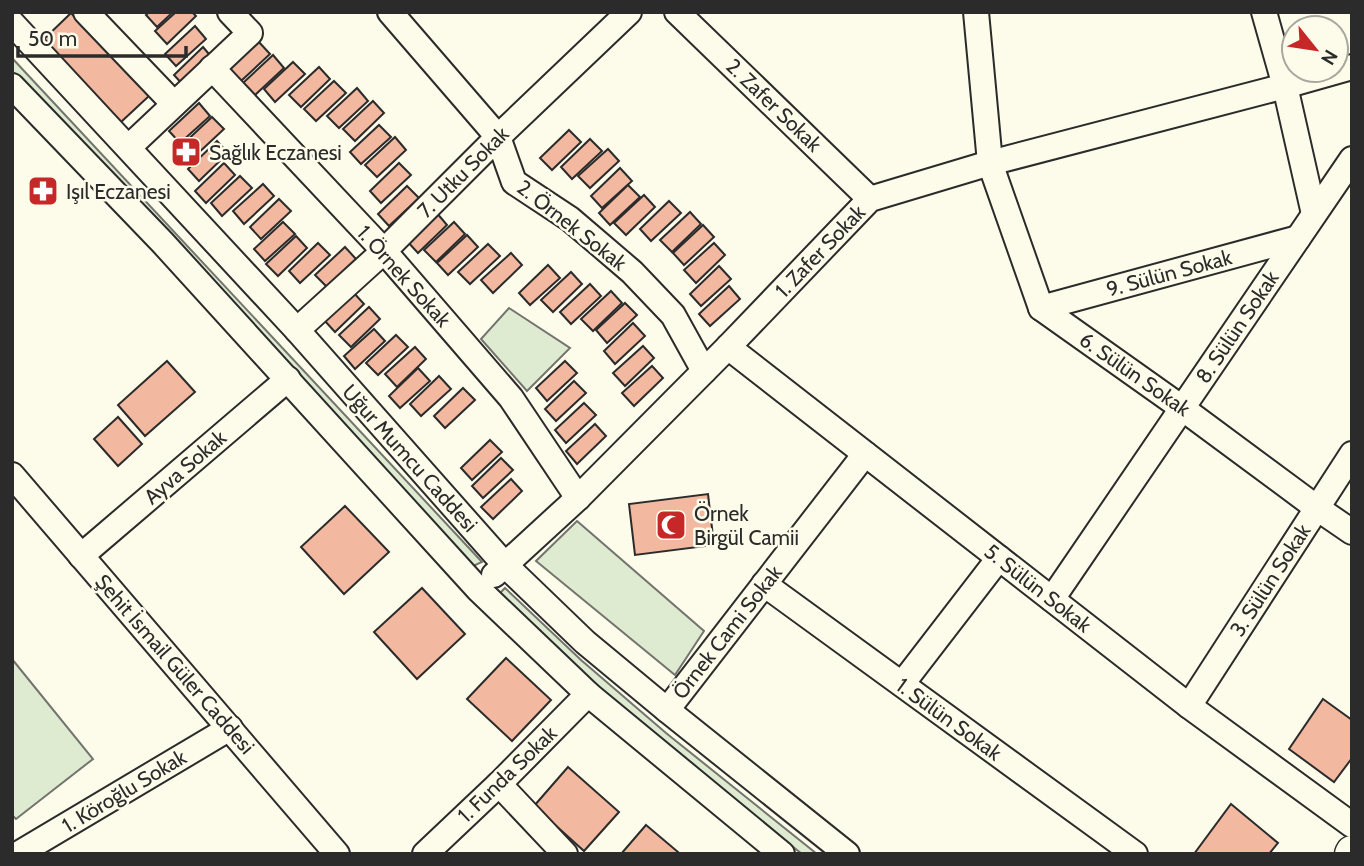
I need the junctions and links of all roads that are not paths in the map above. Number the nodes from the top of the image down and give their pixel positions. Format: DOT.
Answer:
graph roads {
  1 [pos="86,12"];
  2 [pos="230,12"];
  3 [pos="390,12"];
  4 [pos="629,12"];
  5 [pos="677,12"];
  6 [pos="976,12"];
  7 [pos="1264,12"];
  8 [pos="12,23"];
  9 [pos="1352,67"];
  10 [pos="212,68"];
  11 [pos="12,86"];
  12 [pos="1285,86"];
  13 [pos="174,104"];
  14 [pos="498,137"];
  15 [pos="129,148"];
  16 [pos="1352,159"];
  17 [pos="990,163"];
  18 [pos="870,199"];
  19 [pos="1314,214"];
  20 [pos="1298,238"];
  21 [pos="384,251"];
  22 [pos="1041,308"];
  23 [pos="297,330"];
  24 [pos="728,348"];
  25 [pos="704,371"];
  26 [pos="288,379"];
  27 [pos="1182,408"];
  28 [pos="865,454"];
  29 [pos="1352,454"];
  30 [pos="12,475"];
  31 [pos="578,498"];
  32 [pos="1317,508"];
  33 [pos="1352,532"];
  34 [pos="81,556"];
  35 [pos="999,558"];
  36 [pos="505,565"];
  37 [pos="764,584"];
  38 [pos="478,589"];
  39 [pos="1052,599"];
  40 [pos="902,684"];
  41 [pos="588,694"];
  42 [pos="1189,706"];
  43 [pos="667,710"];
  44 [pos="230,728"];
  45 [pos="499,784"];
  46 [pos="1352,825"];
  47 [pos="18,854"];
  48 [pos="337,854"];
  49 [pos="425,854"];
  50 [pos="565,854"];
  51 [pos="782,854"];
  52 [pos="846,854"];
  53 [pos="1135,854"];
  1 -- 13 [label="street"];
  2 -- 10 [label="street"];
  3 -- 14 [label="street, 2. Örnek Sokak"];
  4 -- 14 [label="street, 7. Utku Sokak"];
  5 -- 18 [label="street, 2. Zafer Sokak"];
  6 -- 17 [label="street"];
  7 -- 12 [label="street"];
  8 -- 15 [label="street, Uğur Mumcu Caddesi"];
  9 -- 12 [label="street, 1. Zafer Sokak"];
  10 -- 13 [label="street"];
  10 -- 21 [label="street, 1. Örnek Sokak"];
  11 -- 26 [label="street, Uğur Mumcu Caddesi"];
  12 -- 17 [label="street, 1. Zafer Sokak"];
  12 -- 19 [label="street"];
  13 -- 15 [label="street"];
  14 -- 21 [label="street, 7. Utku Sokak"];
  14 -- 25 [label="street, 2. Örnek Sokak"];
  15 -- 23 [label="street, Uğur Mumcu Caddesi"];
  16 -- 19 [label="street, 8. Sülün Sokak"];
  17 -- 18 [label="street, 1. Zafer Sokak"];
  17 -- 22 [label="street"];
  18 -- 24 [label="street, 1. Zafer Sokak"];
  19 -- 20 [label="street, 8. Sülün Sokak"];
  20 -- 22 [label="street, 9. Sülün Sokak"];
  20 -- 27 [label="street, 8. Sülün Sokak"];
  21 -- 23 [label="street, 7. Utku Sokak"];
  21 -- 31 [label="street, 1. Örnek Sokak"];
  22 -- 27 [label="street, 6. Sülün Sokak"];
  23 -- 36 [label="street, Uğur Mumcu Caddesi"];
  24 -- 25 [label="street, 1. Zafer Sokak"];
  24 -- 28 [label="street, 5. Sülün Sokak"];
  25 -- 31 [label="street, 1. Zafer Sokak"];
  26 -- 34 [label="street, Ayva Sokak"];
  26 -- 38 [label="street, Uğur Mumcu Caddesi"];
  27 -- 32 [label="street, 6. Sülün Sokak"];
  27 -- 39 [label="street, 8. Sülün Sokak"];
  28 -- 35 [label="street, 5. Sülün Sokak"];
  28 -- 37 [label="street, Örnek Cami Sokak"];
  29 -- 32 [label="street, 3. Sülün Sokak"];
  30 -- 34 [label="street, Şehit İsmail Güler Caddesi"];
  31 -- 36 [label="street, 1. Zafer Sokak"];
  32 -- 33 [label="street, 6. Sülün Sokak"];
  32 -- 42 [label="street, 3. Sülün Sokak"];
  34 -- 44 [label="street, Şehit İsmail Güler Caddesi"];
  35 -- 39 [label="street, 5. Sülün Sokak"];
  35 -- 40 [label="street"];
  36 -- 38 [label="street, 1. Zafer Sokak"];
  36 -- 43 [label="street, Uğur Mumcu Caddesi"];
  37 -- 40 [label="street, 1. Sülün Sokak"];
  37 -- 43 [label="street, Örnek Cami Sokak"];
  38 -- 41 [label="street, Uğur Mumcu Caddesi"];
  39 -- 42 [label="street, 5. Sülün Sokak"];
  40 -- 53 [label="street, 1. Sülün Sokak"];
  41 -- 45 [label="street, 1. Funda Sokak"];
  41 -- 51 [label="street, Uğur Mumcu Caddesi"];
  42 -- 46 [label="street, 5. Sülün Sokak"];
  43 -- 52 [label="street, Uğur Mumcu Caddesi"];
  44 -- 47 [label="street, 1. Köroğlu Sokak"];
  44 -- 48 [label="street, Şehit İsmail Güler Caddesi"];
  45 -- 49 [label="street, 1. Funda Sokak"];
  45 -- 50 [label="street"];
}
